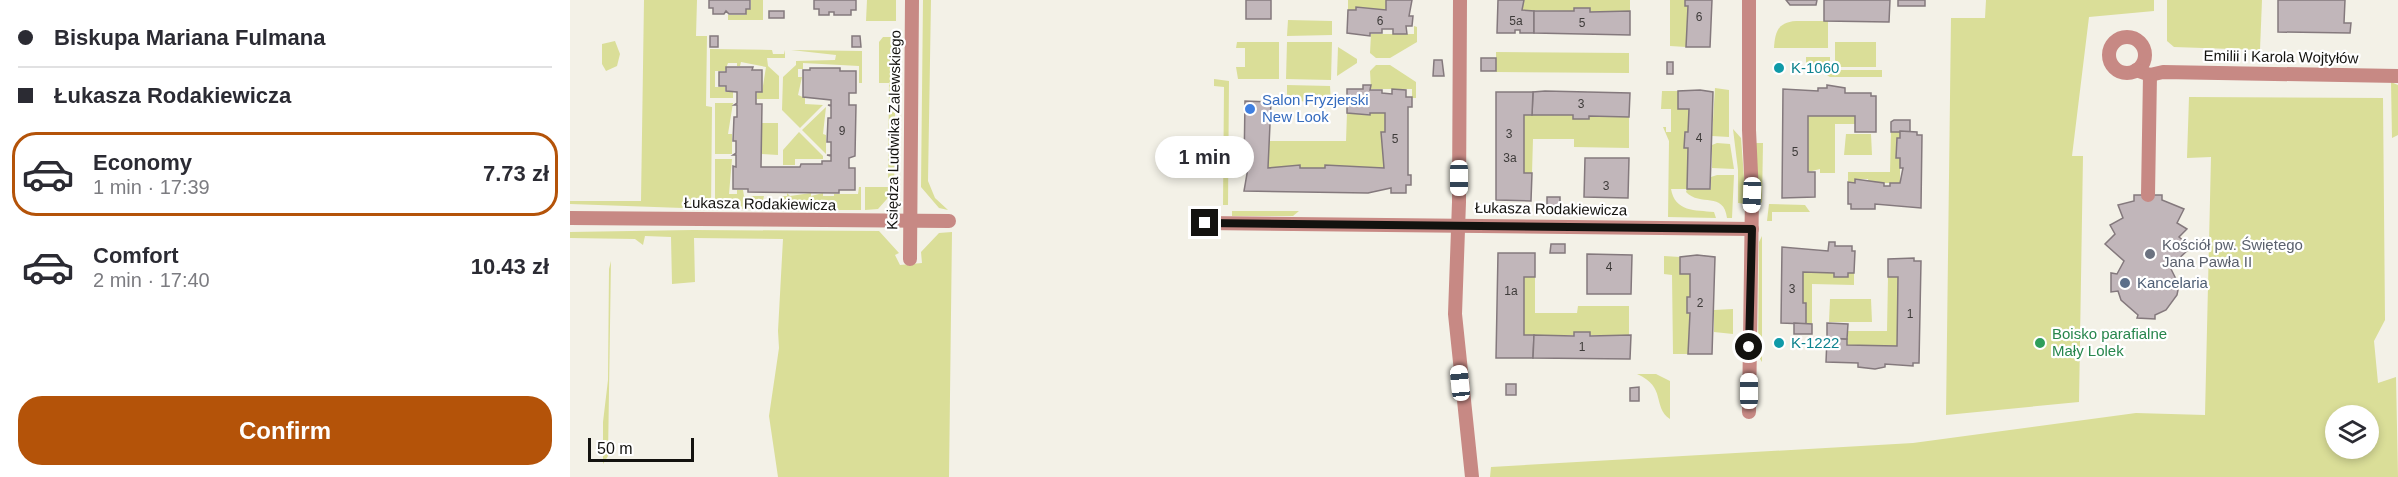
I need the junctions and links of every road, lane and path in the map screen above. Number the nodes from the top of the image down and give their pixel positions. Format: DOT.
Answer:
graph roads {
  1 [pos="912,0"];
  2 [pos="1460,0"];
  3 [pos="1749,0"];
  4 [pos="2145,56"];
  5 [pos="2136,70"];
  6 [pos="2157,74"];
  7 [pos="2398,76"];
  8 [pos="2148,195"];
  9 [pos="570,218"];
  10 [pos="910,221"];
  11 [pos="949,221"];
  12 [pos="1205,223"];
  13 [pos="1457,224"];
  14 [pos="1752,229"];
  15 [pos="910,259"];
  16 [pos="1749,412"];
  17 [pos="1472,477"];
  1 -- 10 [label="street, Księdza Ludwika Zalewskiego"];
  2 -- 13 [label="street"];
  3 -- 14 [label="street"];
  4 -- 5 [label="street"];
  4 -- 5 [label="street"];
  4 -- 6 [label="street"];
  5 -- 6 [label="street, Emilii i Karola Wojtyłów"];
  6 -- 7 [label="street, Emilii i Karola Wojtyłów"];
  6 -- 8 [label="street"];
  9 -- 10 [label="street, Łukasza Rodakiewicza"];
  10 -- 11 [label="street, Łukasza Rodakiewicza"];
  10 -- 15 [label="street, Księdza Ludwika Zalewskiego"];
  12 -- 13 [label="street, Łukasza Rodakiewicza"];
  13 -- 14 [label="street, Łukasza Rodakiewicza"];
  13 -- 17 [label="street"];
  14 -- 16 [label="street"];
}
